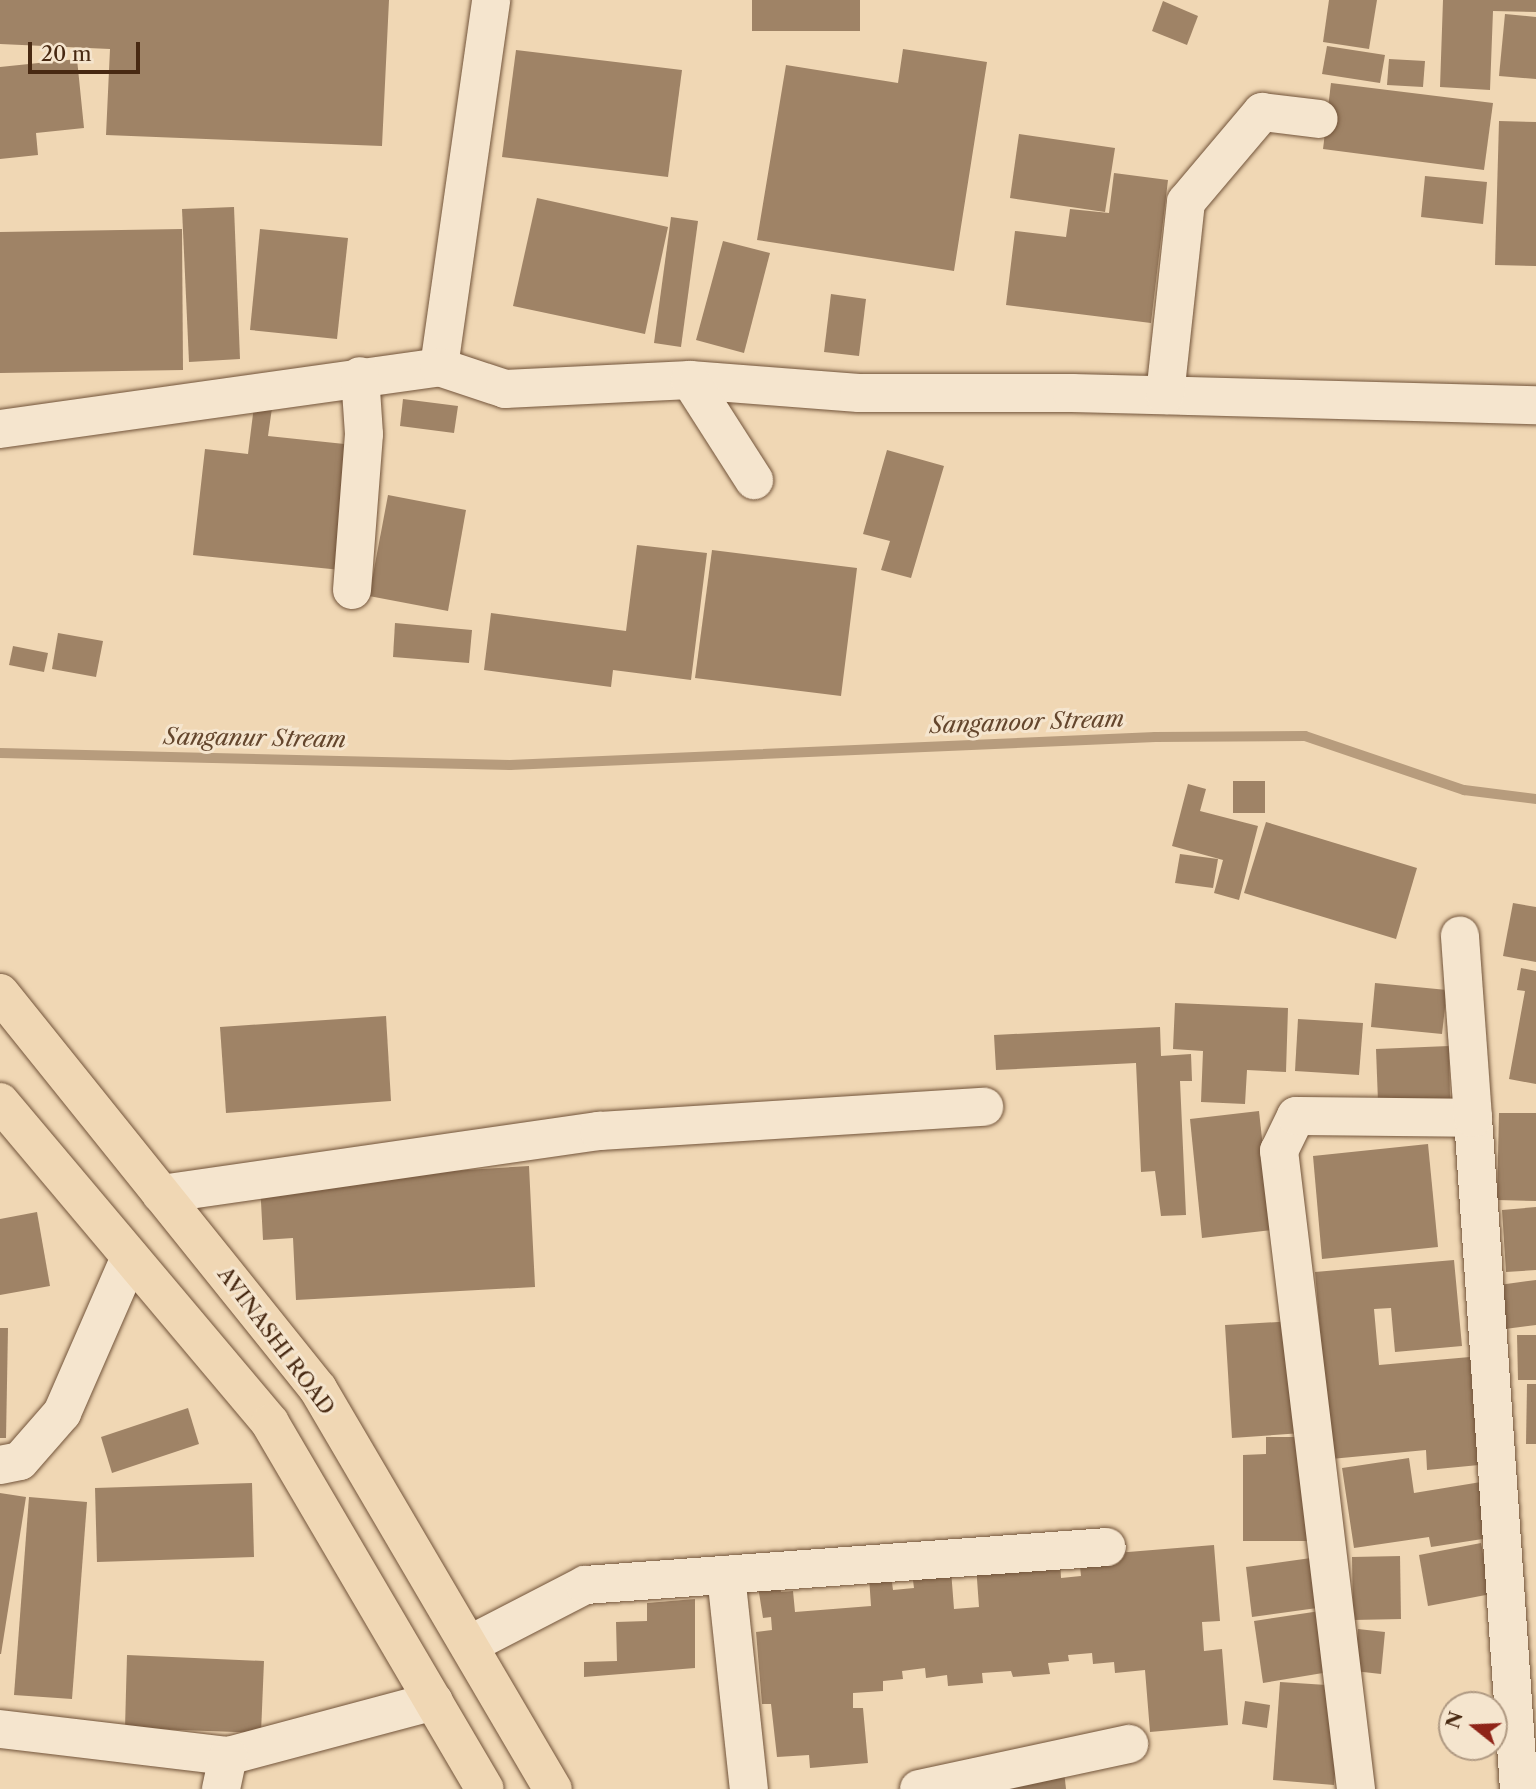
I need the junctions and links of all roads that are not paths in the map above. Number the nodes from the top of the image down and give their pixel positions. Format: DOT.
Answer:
graph roads {
  1 [pos="491,0"];
  2 [pos="1319,119"];
  3 [pos="439,367"];
  4 [pos="360,376"];
  5 [pos="690,380"];
  6 [pos="1165,395"];
  7 [pos="1536,405"];
  8 [pos="0,429"];
  9 [pos="754,480"];
  10 [pos="352,590"];
  11 [pos="1460,935"];
  12 [pos="0,993"];
  13 [pos="0,1102"];
  14 [pos="984,1107"];
  15 [pos="1473,1118"];
  16 [pos="162,1194"];
  17 [pos="130,1257"];
  18 [pos="276,1336"];
  19 [pos="227,1371"];
  20 [pos="0,1465"];
  21 [pos="397,1523"];
  22 [pos="1107,1547"];
  23 [pos="349,1557"];
  24 [pos="726,1575"];
  25 [pos="469,1645"];
  26 [pos="434,1701"];
  27 [pos="0,1729"];
  28 [pos="1129,1744"];
  29 [pos="225,1772"];
  30 [pos="485,1789"];
  31 [pos="553,1789"];
  32 [pos="749,1789"];
  33 [pos="919,1789"];
  34 [pos="1356,1789"];
  35 [pos="1520,1789"];
  1 -- 3 [label="street"];
  2 -- 6 [label="street"];
  3 -- 4 [label="street"];
  3 -- 5 [label="street"];
  4 -- 8 [label="street"];
  4 -- 10 [label="street"];
  5 -- 6 [label="street"];
  5 -- 9 [label="street"];
  6 -- 7 [label="street"];
  11 -- 15 [label="street"];
  12 -- 16 [label="main road, AVINASHI ROAD"];
  13 -- 17 [label="main road"];
  14 -- 16 [label="street"];
  15 -- 34 [label="street"];
  15 -- 35 [label="street"];
  16 -- 18 [label="main road, AVINASHI ROAD"];
  17 -- 19 [label="main road"];
  17 -- 20 [label="street"];
  18 -- 19 [label="main road"];
  18 -- 21 [label="main road, AVINASHI ROAD"];
  19 -- 23 [label="main road"];
  21 -- 23 [label="main road"];
  21 -- 25 [label="main road, AVINASHI ROAD"];
  22 -- 24 [label="street"];
  23 -- 26 [label="main road"];
  24 -- 25 [label="street"];
  24 -- 32 [label="street"];
  25 -- 31 [label="main road, AVINASHI ROAD"];
  26 -- 29 [label="street"];
  26 -- 30 [label="main road"];
  27 -- 29 [label="street"];
  28 -- 33 [label="street"];
}
